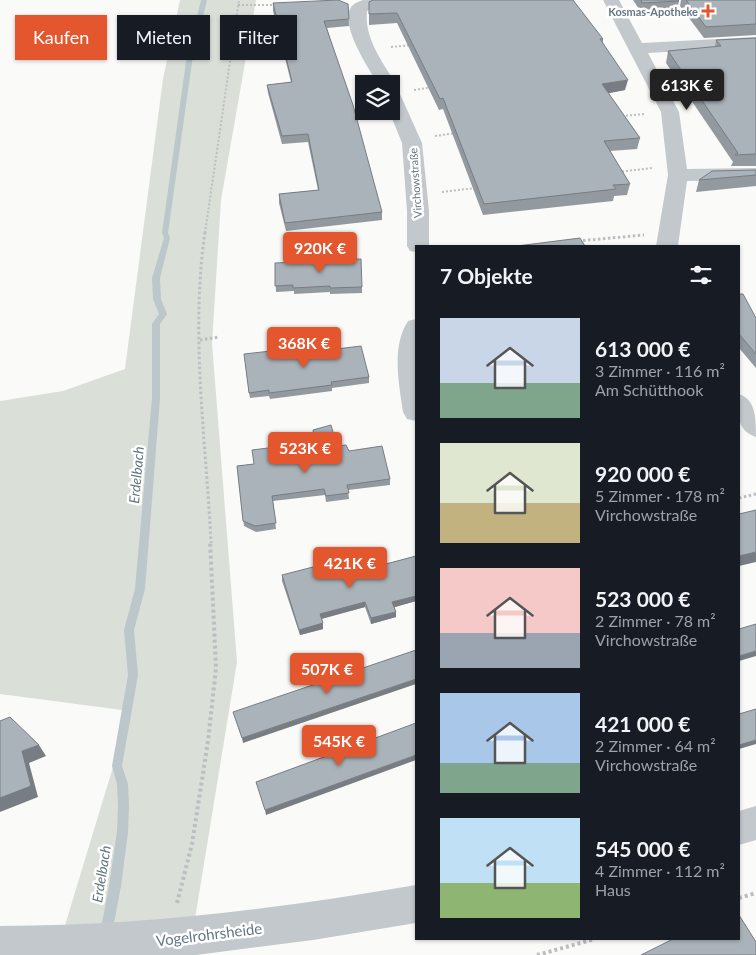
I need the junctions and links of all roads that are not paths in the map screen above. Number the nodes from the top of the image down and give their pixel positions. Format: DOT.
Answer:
graph roads {
  1 [pos="377,0"];
  2 [pos="610,0"];
  3 [pos="341,1"];
  4 [pos="359,8"];
  5 [pos="756,42"];
  6 [pos="637,48"];
  7 [pos="382,75"];
  8 [pos="400,92"];
  9 [pos="677,170"];
  10 [pos="756,174"];
  11 [pos="667,240"];
  12 [pos="418,245"];
  13 [pos="415,332"];
  14 [pos="740,404"];
  15 [pos="415,405"];
  16 [pos="756,427"];
  17 [pos="756,823"];
  18 [pos="740,828"];
  19 [pos="415,904"];
  20 [pos="0,945"];
  1 -- 4 [label="street"];
  2 -- 6 [label="street"];
  3 -- 4 [label="street"];
  4 -- 7 [label="street"];
  5 -- 6 [label="street"];
  6 -- 9 [label="street"];
  8 -- 12 [label="street, Virchowstraße"];
  9 -- 10 [label="street"];
  9 -- 11 [label="street"];
  13 -- 15 [label="street"];
  14 -- 16 [label="street"];
  17 -- 18 [label="street"];
  19 -- 20 [label="street, Vogelrohrsheide"];
}
